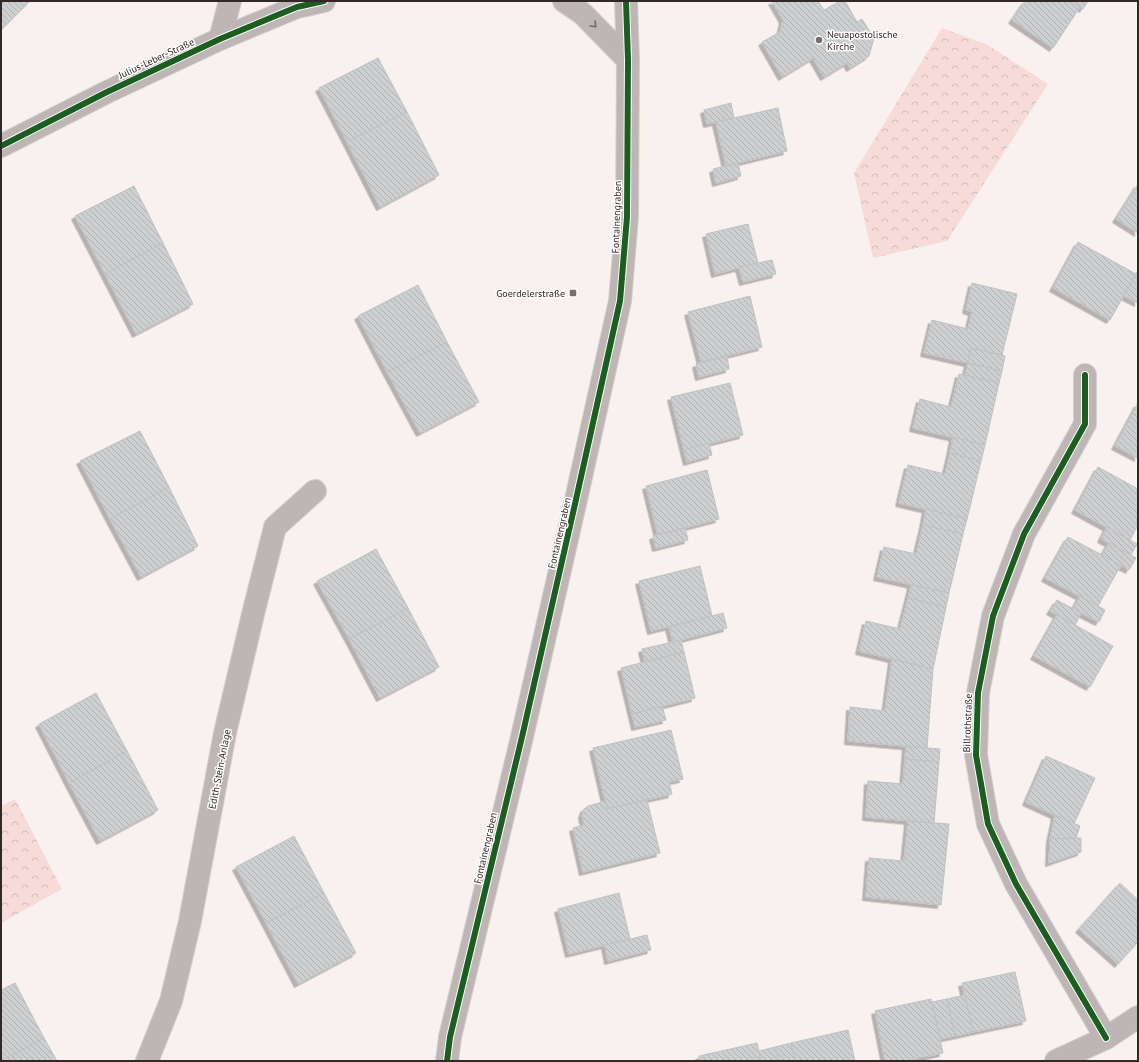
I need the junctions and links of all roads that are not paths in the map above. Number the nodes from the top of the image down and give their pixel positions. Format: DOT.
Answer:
graph roads {
  1 [pos="230,1"];
  2 [pos="324,1"];
  3 [pos="564,1"];
  4 [pos="626,1"];
  5 [pos="296,4"];
  6 [pos="220,39"];
  7 [pos="628,60"];
  8 [pos="1,146"];
  9 [pos="1085,375"];
  10 [pos="315,491"];
  11 [pos="1138,1017"];
  12 [pos="1106,1038"];
  13 [pos="147,1061"];
  14 [pos="447,1061"];
  15 [pos="1056,1061"];
  1 -- 6 [label="street"];
  2 -- 5 [label="street, Julius-Leber-Straße"];
  3 -- 7 [label="street, one-way"];
  4 -- 7 [label="street, Fontainengraben"];
  5 -- 6 [label="street, Julius-Leber-Straße"];
  6 -- 8 [label="street, Julius-Leber-Straße"];
  7 -- 14 [label="street, Fontainengraben"];
  9 -- 12 [label="street, Billrothstraße"];
  10 -- 13 [label="street, Edith-Stein-Anlage"];
  11 -- 12 [label="street"];
  12 -- 15 [label="street"];
}
